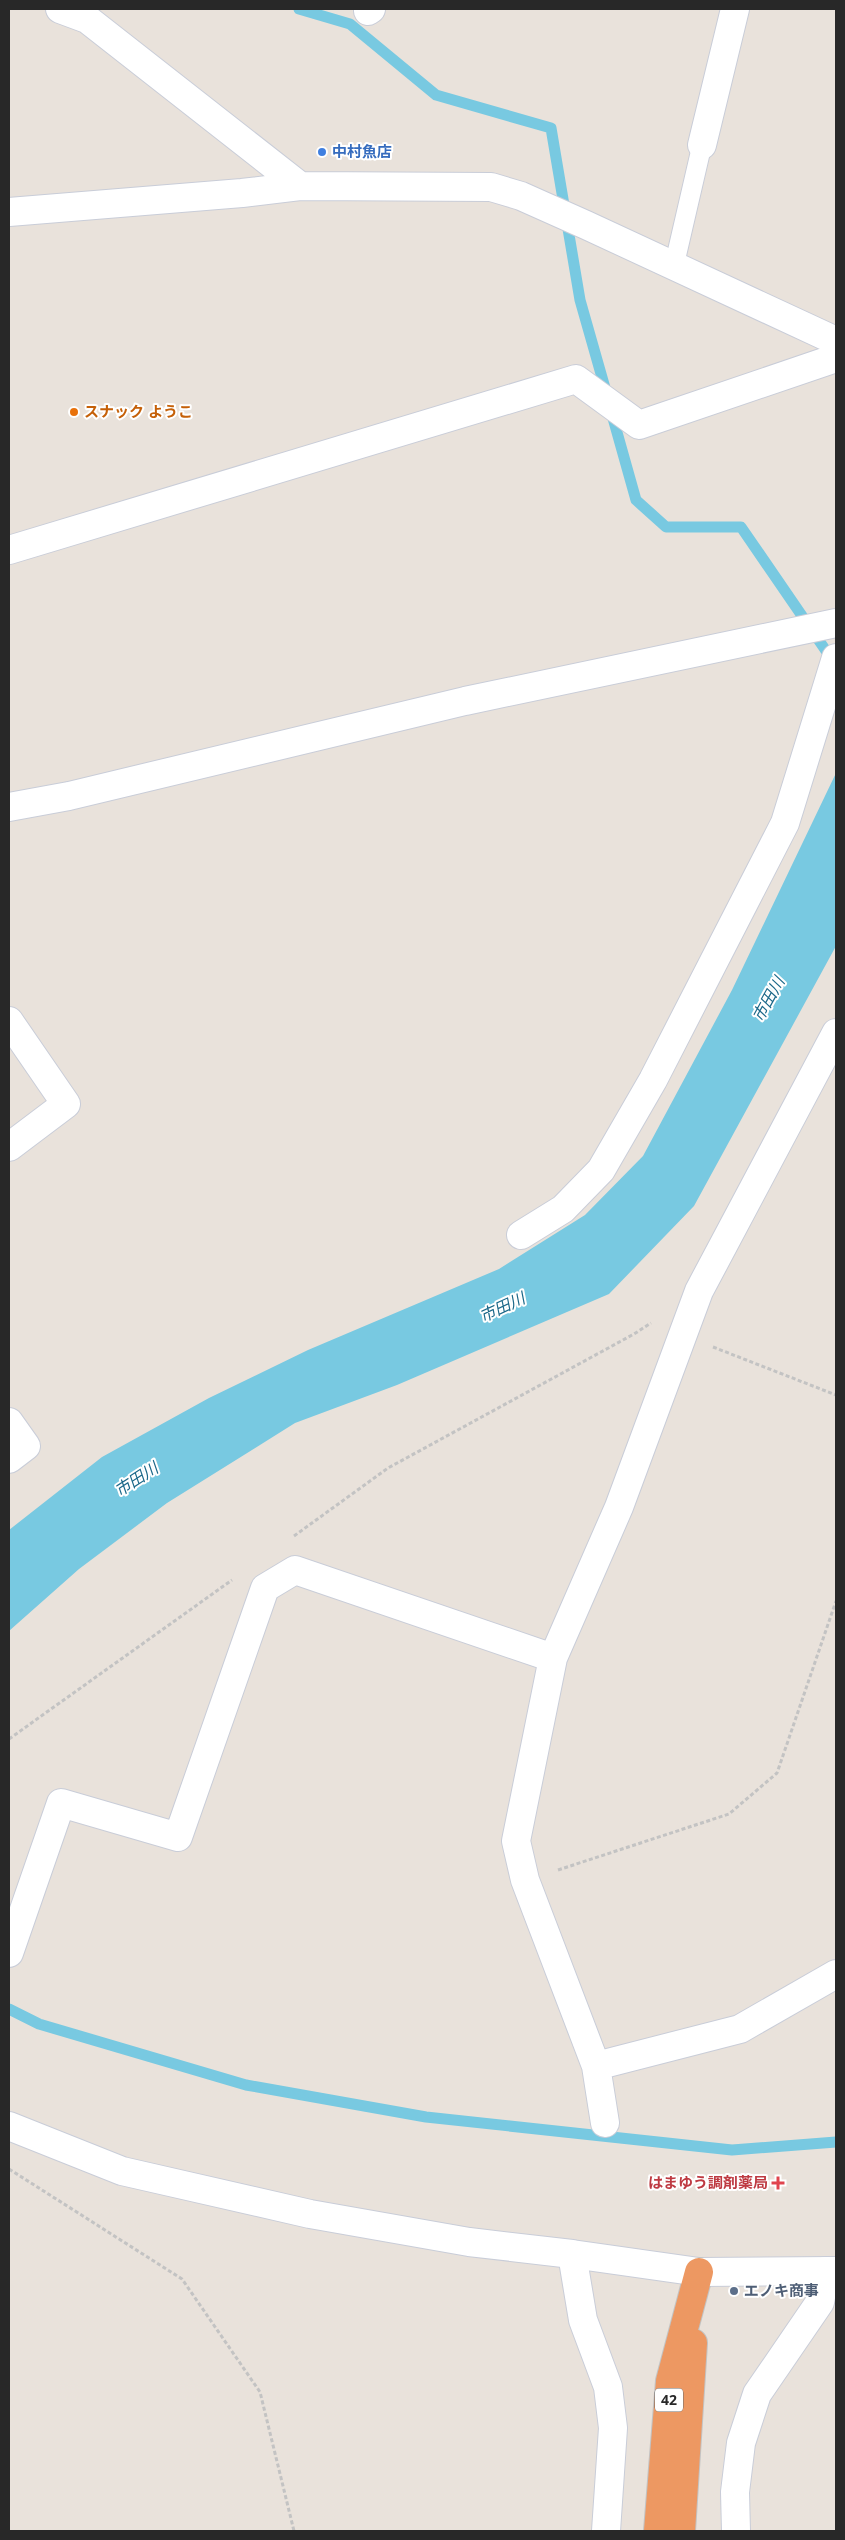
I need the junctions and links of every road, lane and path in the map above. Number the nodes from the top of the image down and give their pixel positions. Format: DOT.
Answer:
graph roads {
  1 [pos="60,9"];
  2 [pos="735,9"];
  3 [pos="702,144"];
  4 [pos="300,186"];
  5 [pos="9,212"];
  6 [pos="674,266"];
  7 [pos="836,341"];
  8 [pos="836,358"];
  9 [pos="9,550"];
  10 [pos="836,622"];
  11 [pos="836,658"];
  12 [pos="9,807"];
  13 [pos="836,1033"];
  14 [pos="13,1036"];
  15 [pos="9,1148"];
  16 [pos="521,1235"];
  17 [pos="699,1290"];
  18 [pos="682,1335"];
  19 [pos="836,1395"];
  20 [pos="9,1422"];
  21 [pos="9,1459"];
  22 [pos="292,1537"];
  23 [pos="235,1577"];
  24 [pos="836,1601"];
  25 [pos="553,1658"];
  26 [pos="9,1739"];
  27 [pos="526,1880"];
  28 [pos="9,1953"];
  29 [pos="836,1974"];
  30 [pos="596,2066"];
  31 [pos="605,2123"];
  32 [pos="9,2126"];
  33 [pos="9,2169"];
  34 [pos="572,2254"];
  35 [pos="831,2271"];
  36 [pos="699,2272"];
  37 [pos="294,2531"];
  38 [pos="606,2531"];
  39 [pos="658,2531"];
  40 [pos="681,2531"];
  41 [pos="736,2531"];
  1 -- 4 [label="street"];
  2 -- 3 [label="street"];
  3 -- 6 [label="lane"];
  4 -- 5 [label="street"];
  4 -- 6 [label="street"];
  6 -- 7 [label="street"];
  8 -- 9 [label="street"];
  10 -- 12 [label="street"];
  11 -- 16 [label="street"];
  13 -- 17 [label="street"];
  14 -- 15 [label="street"];
  17 -- 18 [label="street"];
  17 -- 22 [label="path"];
  18 -- 19 [label="path"];
  18 -- 25 [label="street"];
  20 -- 21 [label="street"];
  23 -- 26 [label="path"];
  24 -- 27 [label="path"];
  25 -- 27 [label="street"];
  25 -- 28 [label="street"];
  27 -- 30 [label="street"];
  29 -- 30 [label="street"];
  30 -- 31 [label="street"];
  32 -- 34 [label="street"];
  33 -- 37 [label="path"];
  34 -- 36 [label="street"];
  34 -- 38 [label="street"];
  35 -- 36 [label="street"];
  35 -- 41 [label="street"];
  36 -- 39 [label="highway, 42"];
  36 -- 40 [label="highway, 42"];
}
